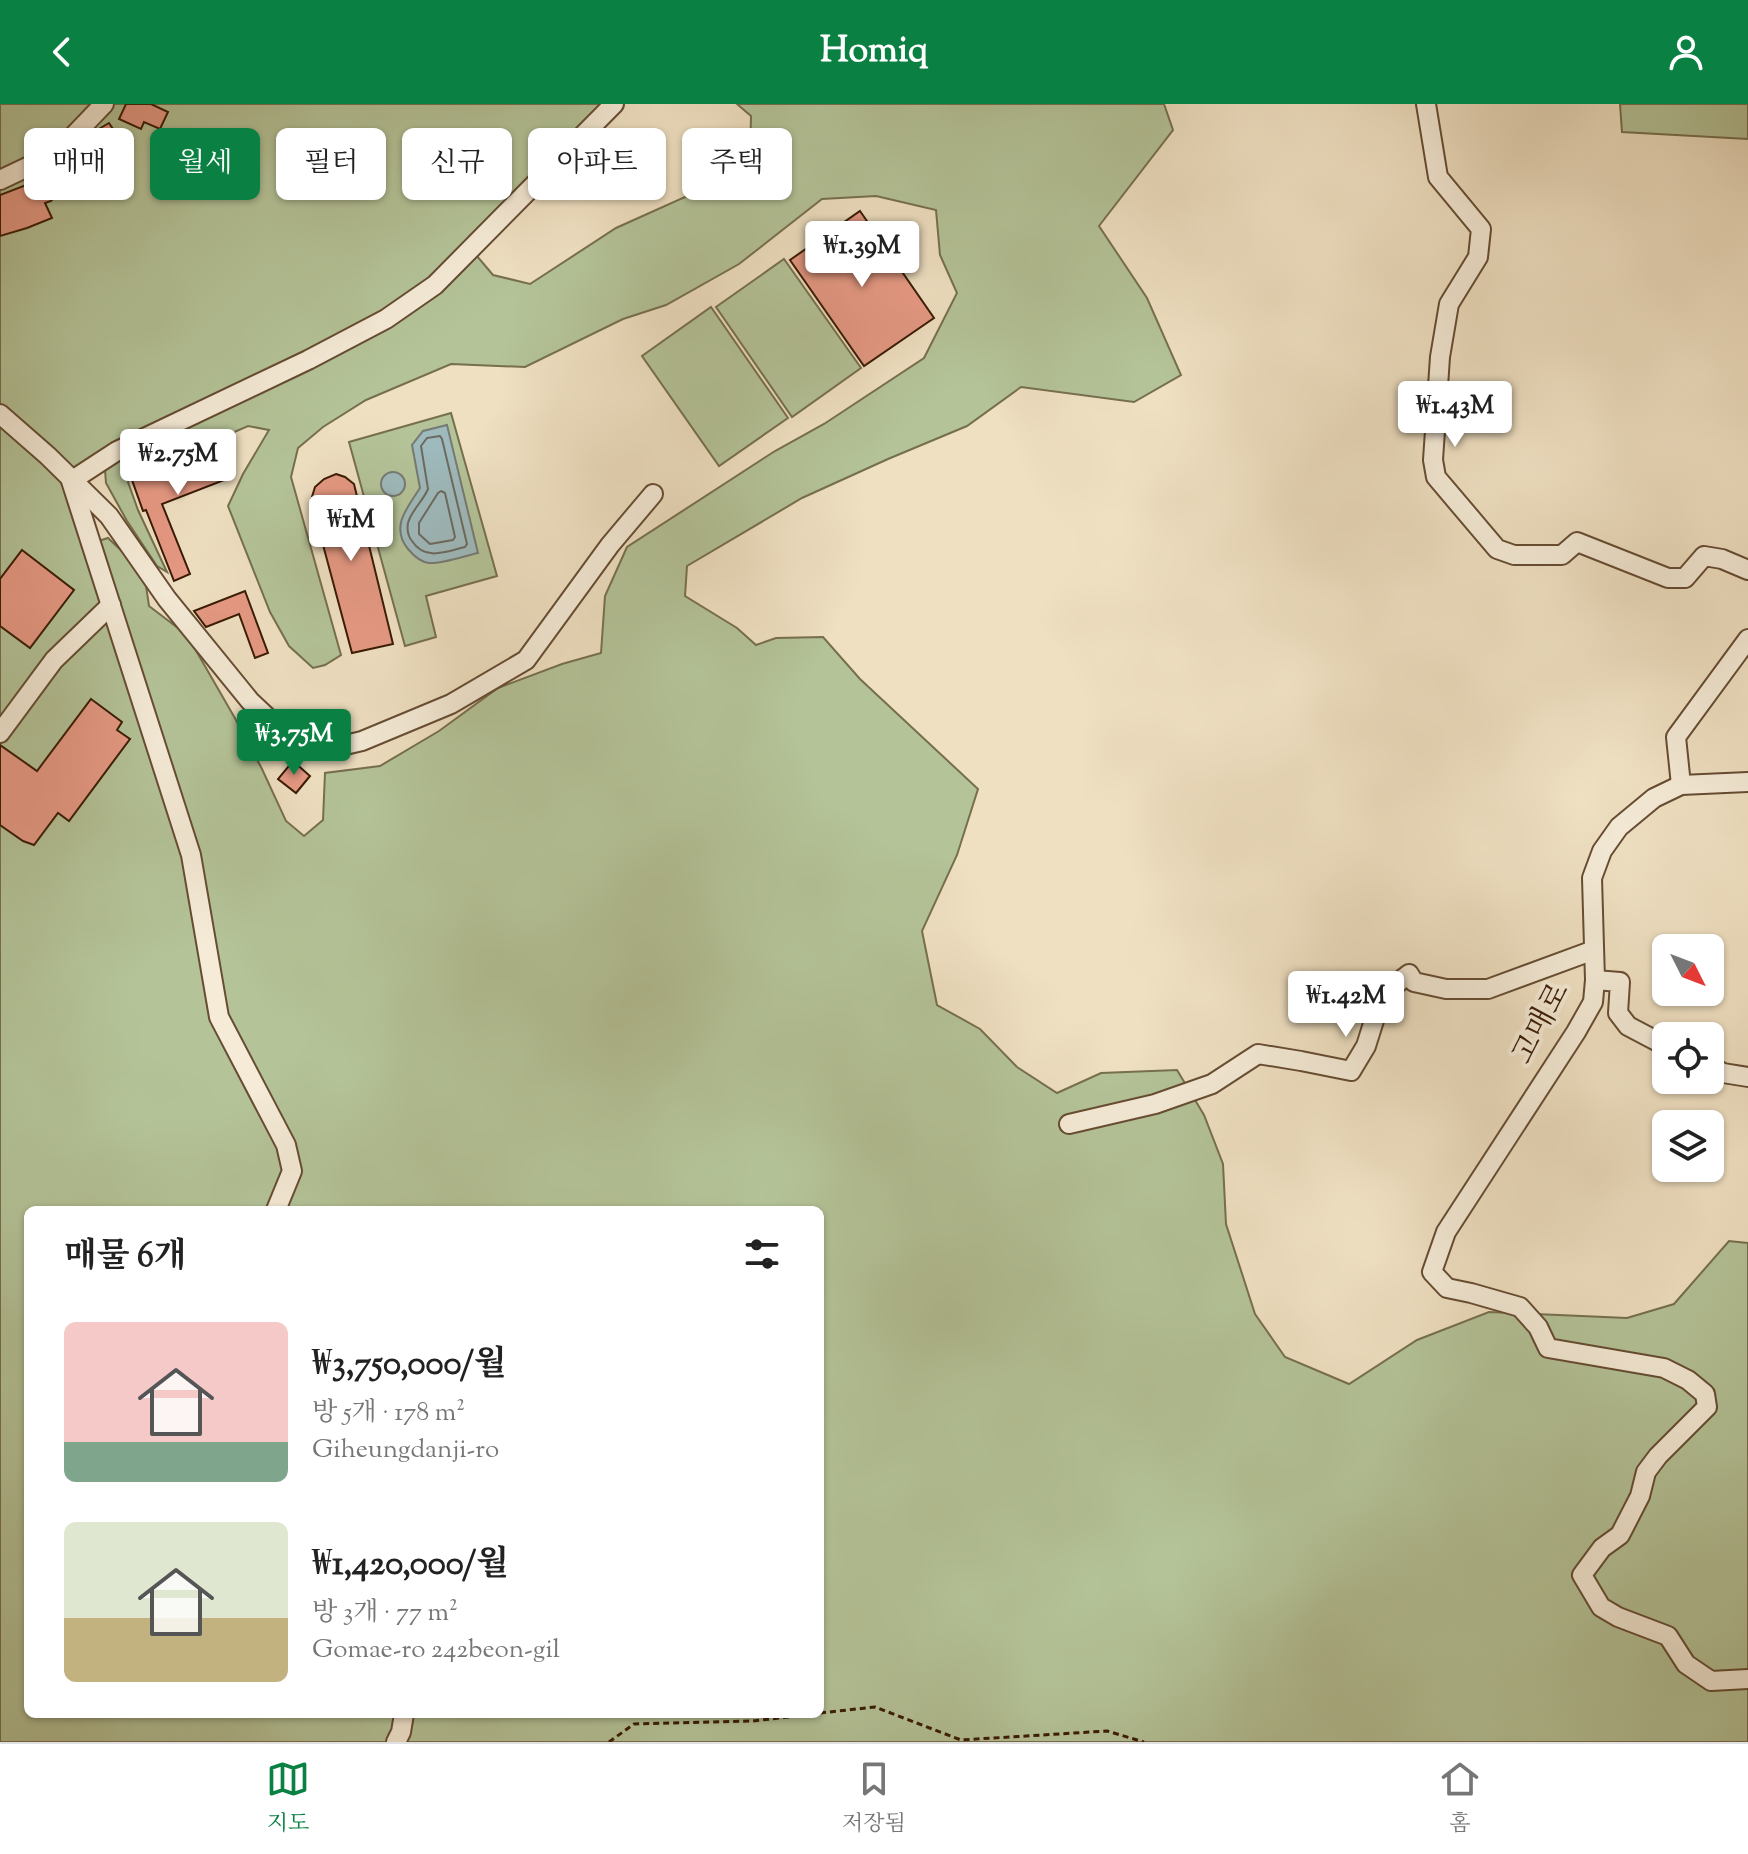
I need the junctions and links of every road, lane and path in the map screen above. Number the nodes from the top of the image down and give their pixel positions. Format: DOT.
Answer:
graph roads {
  1 [pos="104,104"];
  2 [pos="614,104"];
  3 [pos="1426,104"];
  4 [pos="0,180"];
  5 [pos="0,414"];
  6 [pos="71,481"];
  7 [pos="653,494"];
  8 [pos="1748,570"];
  9 [pos="111,605"];
  10 [pos="1748,639"];
  11 [pos="0,733"];
  12 [pos="1748,782"];
  13 [pos="1681,785"];
  14 [pos="1594,950"];
  15 [pos="1595,980"];
  16 [pos="1652,1039"];
  17 [pos="1724,1073"];
  18 [pos="1748,1077"];
  19 [pos="1069,1124"];
  20 [pos="278,1206"];
  21 [pos="1748,1679"];
  22 [pos="824,1713"];
  23 [pos="403,1718"];
  24 [pos="780,1718"];
  25 [pos="396,1742"];
  26 [pos="609,1742"];
  27 [pos="1144,1742"];
  1 -- 4 [label="street"];
  2 -- 6 [label="street"];
  3 -- 8 [label="street"];
  5 -- 6 [label="street"];
  6 -- 7 [label="street"];
  6 -- 9 [label="street"];
  9 -- 11 [label="street"];
  9 -- 20 [label="street"];
  10 -- 13 [label="street"];
  12 -- 13 [label="street, 고매로"];
  13 -- 14 [label="street, 고매로"];
  14 -- 15 [label="street, 고매로"];
  14 -- 19 [label="street"];
  15 -- 16 [label="street"];
  15 -- 21 [label="street, 고매로"];
  17 -- 18 [label="street"];
  22 -- 27 [label="path"];
  23 -- 25 [label="street"];
  24 -- 26 [label="path"];
}
